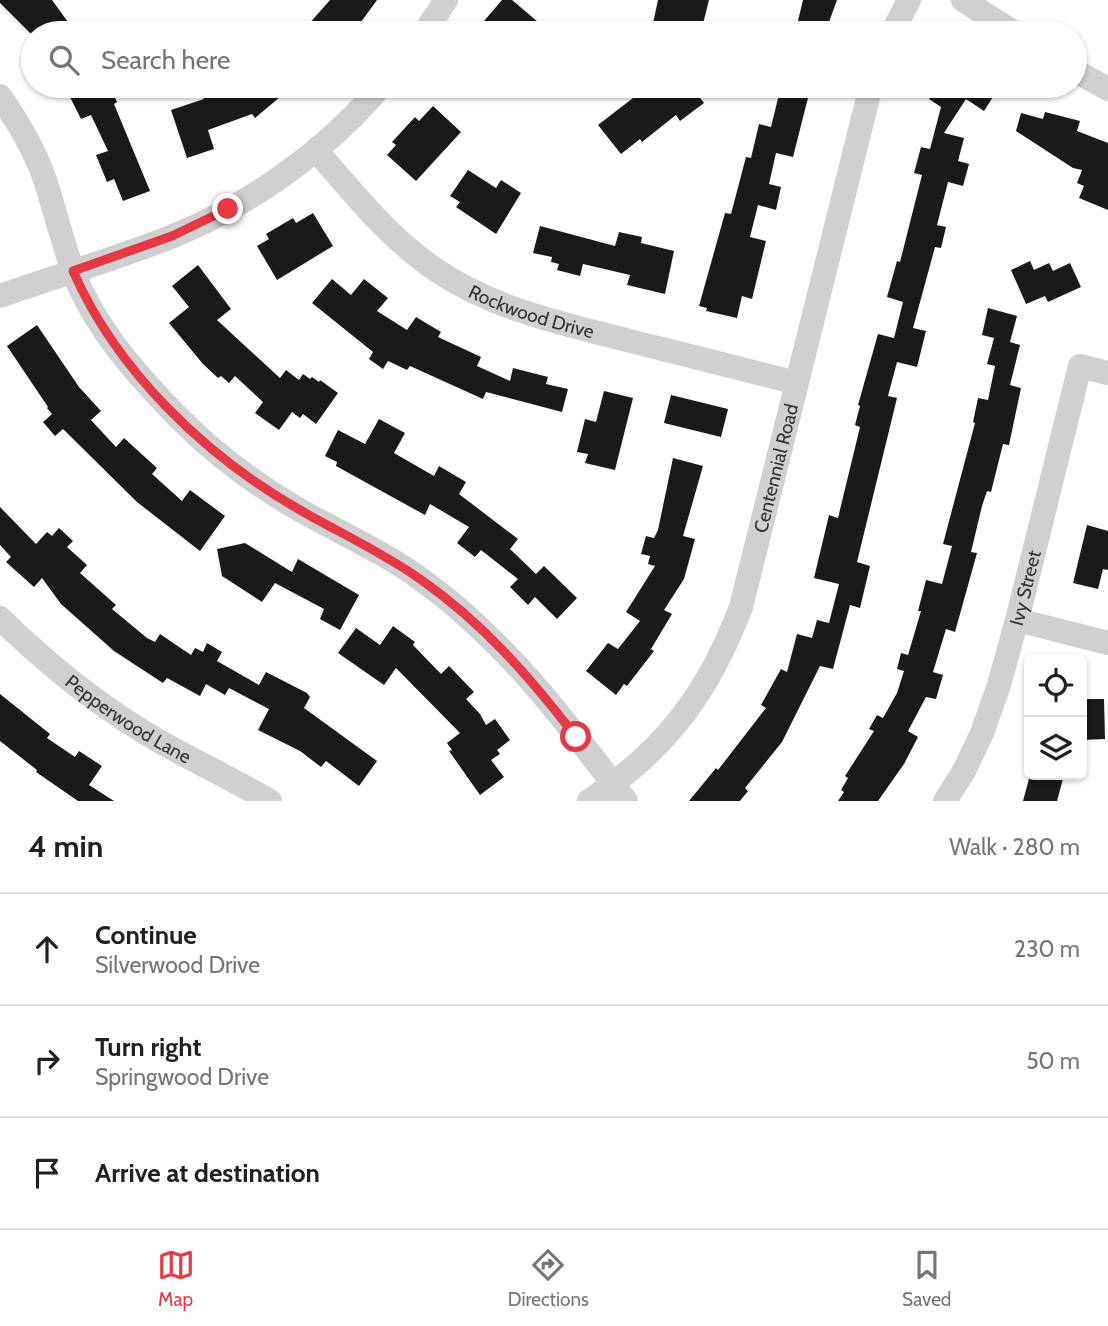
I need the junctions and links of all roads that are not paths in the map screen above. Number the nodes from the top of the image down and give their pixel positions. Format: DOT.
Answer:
graph roads {
  1 [pos="446,0"];
  2 [pos="909,0"];
  3 [pos="963,0"];
  4 [pos="432,21"];
  5 [pos="898,21"];
  6 [pos="995,21"];
  7 [pos="1087,78"];
  8 [pos="1108,89"];
  9 [pos="0,96"];
  10 [pos="369,98"];
  11 [pos="868,98"];
  12 [pos="316,150"];
  13 [pos="73,271"];
  14 [pos="0,296"];
  15 [pos="1108,373"];
  16 [pos="796,383"];
  17 [pos="0,618"];
  18 [pos="1017,620"];
  19 [pos="1108,643"];
  20 [pos="620,793"];
  21 [pos="270,801"];
  22 [pos="589,801"];
  23 [pos="945,801"];
  1 -- 4 [label="street"];
  2 -- 5 [label="street"];
  3 -- 6 [label="street"];
  7 -- 8 [label="street"];
  9 -- 13 [label="street"];
  10 -- 12 [label="street"];
  11 -- 16 [label="street, Centennial Road"];
  12 -- 13 [label="street"];
  12 -- 16 [label="street, Rockwood Drive"];
  13 -- 14 [label="street"];
  13 -- 20 [label="street"];
  15 -- 18 [label="street, Ivy Street"];
  16 -- 20 [label="street, Centennial Road"];
  17 -- 21 [label="street, Pepperwood Lane"];
  18 -- 19 [label="street"];
  18 -- 23 [label="street, Ivy Street"];
  20 -- 22 [label="street, Centennial Road"];
}
